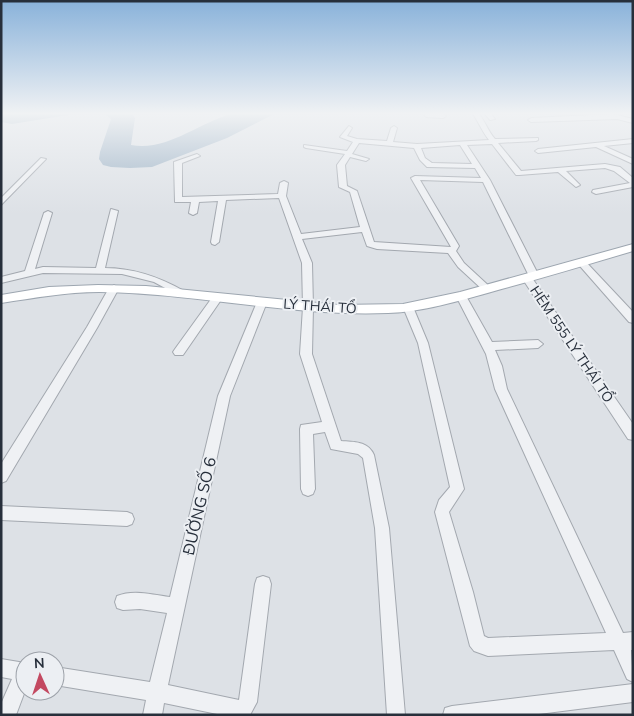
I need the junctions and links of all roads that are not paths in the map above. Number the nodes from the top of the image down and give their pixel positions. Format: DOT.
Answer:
graph roads {
  1 [pos="313,147"];
  2 [pos="353,147"];
  3 [pos="418,147"];
  4 [pos="465,147"];
  5 [pos="498,147"];
  6 [pos="566,147"];
  7 [pos="608,147"];
  8 [pos="538,151"];
  9 [pos="348,154"];
  10 [pos="197,156"];
  11 [pos="43,159"];
  12 [pos="366,159"];
  13 [pos="633,162"];
  14 [pos="478,166"];
  15 [pos="560,170"];
  16 [pos="486,180"];
  17 [pos="284,182"];
  18 [pos="633,183"];
  19 [pos="576,185"];
  20 [pos="596,192"];
  21 [pos="282,196"];
  22 [pos="223,197"];
  23 [pos="196,200"];
  24 [pos="1,203"];
  25 [pos="114,212"];
  26 [pos="48,213"];
  27 [pos="192,213"];
  28 [pos="365,229"];
  29 [pos="298,237"];
  30 [pos="215,242"];
  31 [pos="633,247"];
  32 [pos="451,250"];
  33 [pos="582,263"];
  34 [pos="100,270"];
  35 [pos="29,273"];
  36 [pos="531,277"];
  37 [pos="1,280"];
  38 [pos="114,288"];
  39 [pos="487,289"];
  40 [pos="181,293"];
  41 [pos="461,296"];
  42 [pos="218,297"];
  43 [pos="1,299"];
  44 [pos="262,302"];
  45 [pos="308,307"];
  46 [pos="408,307"];
  47 [pos="633,320"];
  48 [pos="538,344"];
  49 [pos="487,346"];
  50 [pos="179,352"];
  51 [pos="330,426"];
  52 [pos="633,435"];
  53 [pos="1,477"];
  54 [pos="308,489"];
  55 [pos="1,513"];
  56 [pos="127,519"];
  57 [pos="263,584"];
  58 [pos="123,602"];
  59 [pos="176,606"];
  60 [pos="625,642"];
  61 [pos="1,668"];
  62 [pos="15,670"];
  63 [pos="633,673"];
  64 [pos="65,678"];
  65 [pos="157,692"];
  66 [pos="633,693"];
  67 [pos="15,695"];
  68 [pos="6,715"];
  69 [pos="152,715"];
  70 [pos="396,715"];
  71 [pos="452,715"];
  1 -- 9 [label="street"];
  2 -- 9 [label="street"];
  3 -- 14 [label="street"];
  4 -- 14 [label="street, HẺM 555 LÝ THÁI TỔ"];
  5 -- 15 [label="street"];
  6 -- 8 [label="street"];
  7 -- 13 [label="street"];
  9 -- 12 [label="street"];
  9 -- 28 [label="street"];
  10 -- 23 [label="street"];
  11 -- 24 [label="street"];
  14 -- 16 [label="street, HẺM 555 LÝ THÁI TỔ"];
  15 -- 18 [label="street"];
  15 -- 19 [label="street"];
  16 -- 32 [label="street"];
  16 -- 36 [label="street, HẺM 555 LÝ THÁI TỔ"];
  17 -- 21 [label="street"];
  18 -- 20 [label="street"];
  21 -- 22 [label="street"];
  21 -- 29 [label="street"];
  22 -- 23 [label="street"];
  22 -- 30 [label="street"];
  23 -- 27 [label="street"];
  25 -- 34 [label="street"];
  26 -- 35 [label="street"];
  28 -- 29 [label="street"];
  28 -- 32 [label="street"];
  29 -- 45 [label="street"];
  31 -- 33 [label="main road, LÝ THÁI TỔ"];
  32 -- 39 [label="street"];
  33 -- 36 [label="main road, LÝ THÁI TỔ"];
  33 -- 47 [label="street"];
  34 -- 35 [label="street"];
  34 -- 40 [label="street"];
  35 -- 37 [label="street"];
  36 -- 39 [label="main road, LÝ THÁI TỔ"];
  36 -- 52 [label="street, HẺM 555 LÝ THÁI TỔ"];
  38 -- 40 [label="main road, LÝ THÁI TỔ"];
  38 -- 43 [label="main road, LÝ THÁI TỔ"];
  38 -- 53 [label="street"];
  39 -- 41 [label="main road, LÝ THÁI TỔ"];
  40 -- 42 [label="main road, LÝ THÁI TỔ"];
  41 -- 46 [label="main road, LÝ THÁI TỔ"];
  41 -- 49 [label="street"];
  42 -- 44 [label="main road, LÝ THÁI TỔ"];
  42 -- 50 [label="street"];
  44 -- 45 [label="main road, LÝ THÁI TỔ"];
  44 -- 59 [label="street, ĐƯỜNG SỐ 6"];
  45 -- 46 [label="main road, LÝ THÁI TỔ"];
  45 -- 51 [label="street"];
  46 -- 60 [label="street"];
  48 -- 49 [label="street"];
  49 -- 60 [label="street"];
  51 -- 54 [label="street"];
  51 -- 70 [label="street"];
  55 -- 56 [label="street"];
  57 -- 65 [label="street"];
  58 -- 59 [label="street"];
  59 -- 65 [label="street, ĐƯỜNG SỐ 6"];
  60 -- 63 [label="street"];
  61 -- 62 [label="street"];
  64 -- 65 [label="street"];
  65 -- 69 [label="street, ĐƯỜNG SỐ 6"];
  66 -- 71 [label="street"];
  67 -- 68 [label="street"];
}
